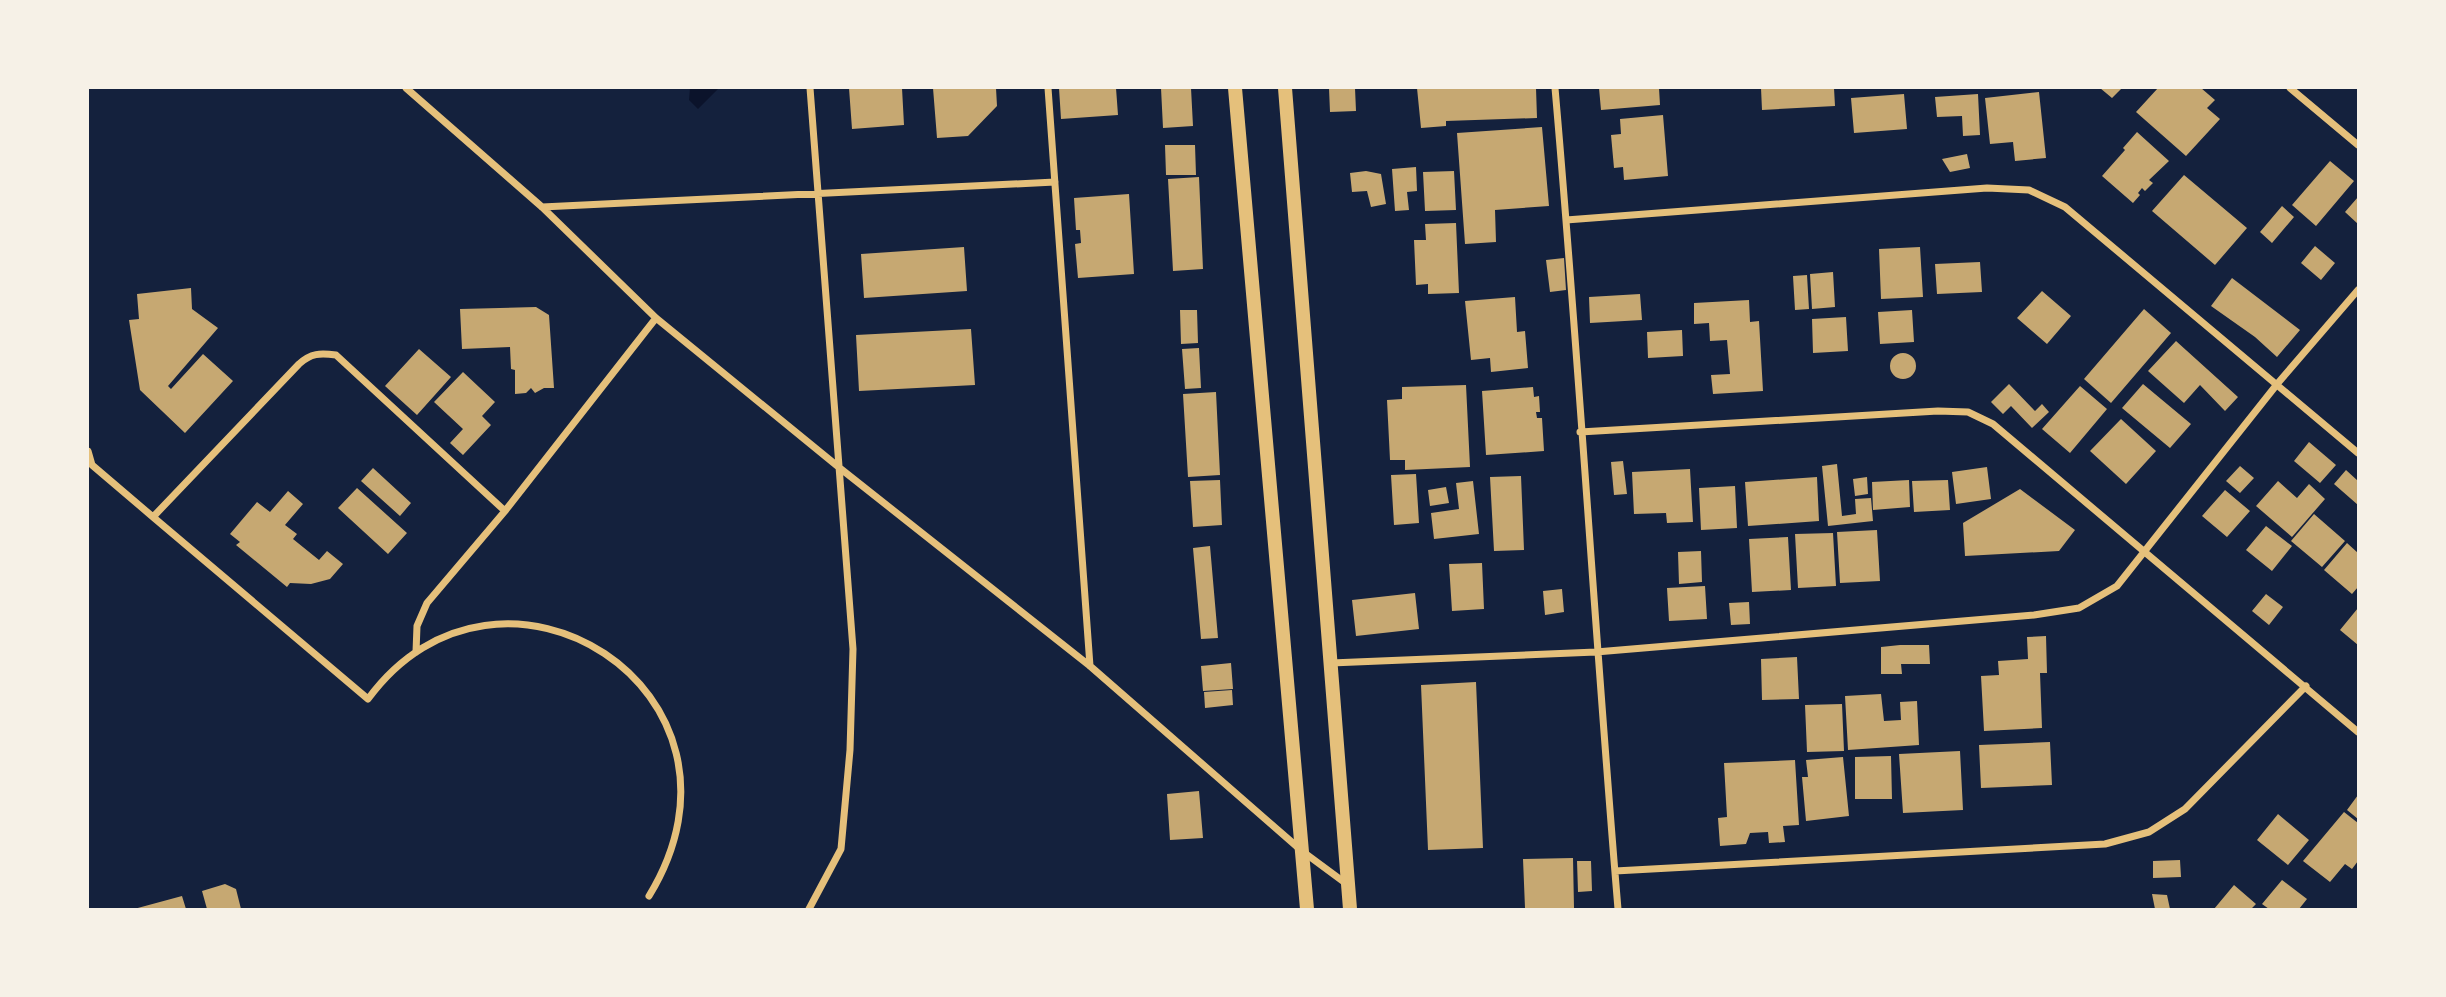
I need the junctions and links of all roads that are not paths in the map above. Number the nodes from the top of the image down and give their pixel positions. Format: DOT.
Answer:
graph roads {
  1 [pos="406,88"];
  2 [pos="810,88"];
  3 [pos="1048,88"];
  4 [pos="1235,88"];
  5 [pos="1285,88"];
  6 [pos="1555,88"];
  7 [pos="2290,88"];
  8 [pos="2358,145"];
  9 [pos="1055,182"];
  10 [pos="818,195"];
  11 [pos="542,207"];
  12 [pos="1566,220"];
  13 [pos="2358,290"];
  14 [pos="656,318"];
  15 [pos="2278,383"];
  16 [pos="1580,432"];
  17 [pos="88,451"];
  18 [pos="2358,453"];
  19 [pos="90,468"];
  20 [pos="841,469"];
  21 [pos="505,511"];
  22 [pos="153,517"];
  23 [pos="2145,551"];
  24 [pos="416,652"];
  25 [pos="1596,652"];
  26 [pos="1331,663"];
  27 [pos="1090,666"];
  28 [pos="2306,686"];
  29 [pos="2358,732"];
  30 [pos="1302,851"];
  31 [pos="1615,871"];
  32 [pos="1348,885"];
  33 [pos="649,896"];
  34 [pos="809,909"];
  35 [pos="1307,909"];
  36 [pos="1350,909"];
  37 [pos="1618,909"];
  1 -- 11 [label="street"];
  2 -- 10 [label="street"];
  3 -- 9 [label="street"];
  4 -- 30 [label="main road"];
  5 -- 26 [label="main road"];
  6 -- 12 [label="street"];
  7 -- 8 [label="street"];
  9 -- 10 [label="street"];
  9 -- 27 [label="street"];
  10 -- 11 [label="street"];
  10 -- 20 [label="street"];
  11 -- 14 [label="street"];
  12 -- 15 [label="street"];
  12 -- 16 [label="street"];
  13 -- 15 [label="street"];
  14 -- 20 [label="street"];
  14 -- 21 [label="street"];
  15 -- 18 [label="street"];
  15 -- 23 [label="street"];
  16 -- 23 [label="street"];
  16 -- 25 [label="street"];
  17 -- 19 [label="street"];
  19 -- 22 [label="street"];
  20 -- 27 [label="street"];
  20 -- 34 [label="street"];
  21 -- 22 [label="street"];
  21 -- 24 [label="street"];
  22 -- 24 [label="street"];
  23 -- 25 [label="street"];
  23 -- 28 [label="street"];
  24 -- 33 [label="street"];
  25 -- 26 [label="street"];
  25 -- 31 [label="street"];
  26 -- 32 [label="main road"];
  27 -- 30 [label="street"];
  28 -- 29 [label="street"];
  28 -- 31 [label="street"];
  30 -- 32 [label="street"];
  30 -- 35 [label="main road"];
  31 -- 37 [label="street"];
  32 -- 36 [label="main road"];
}
